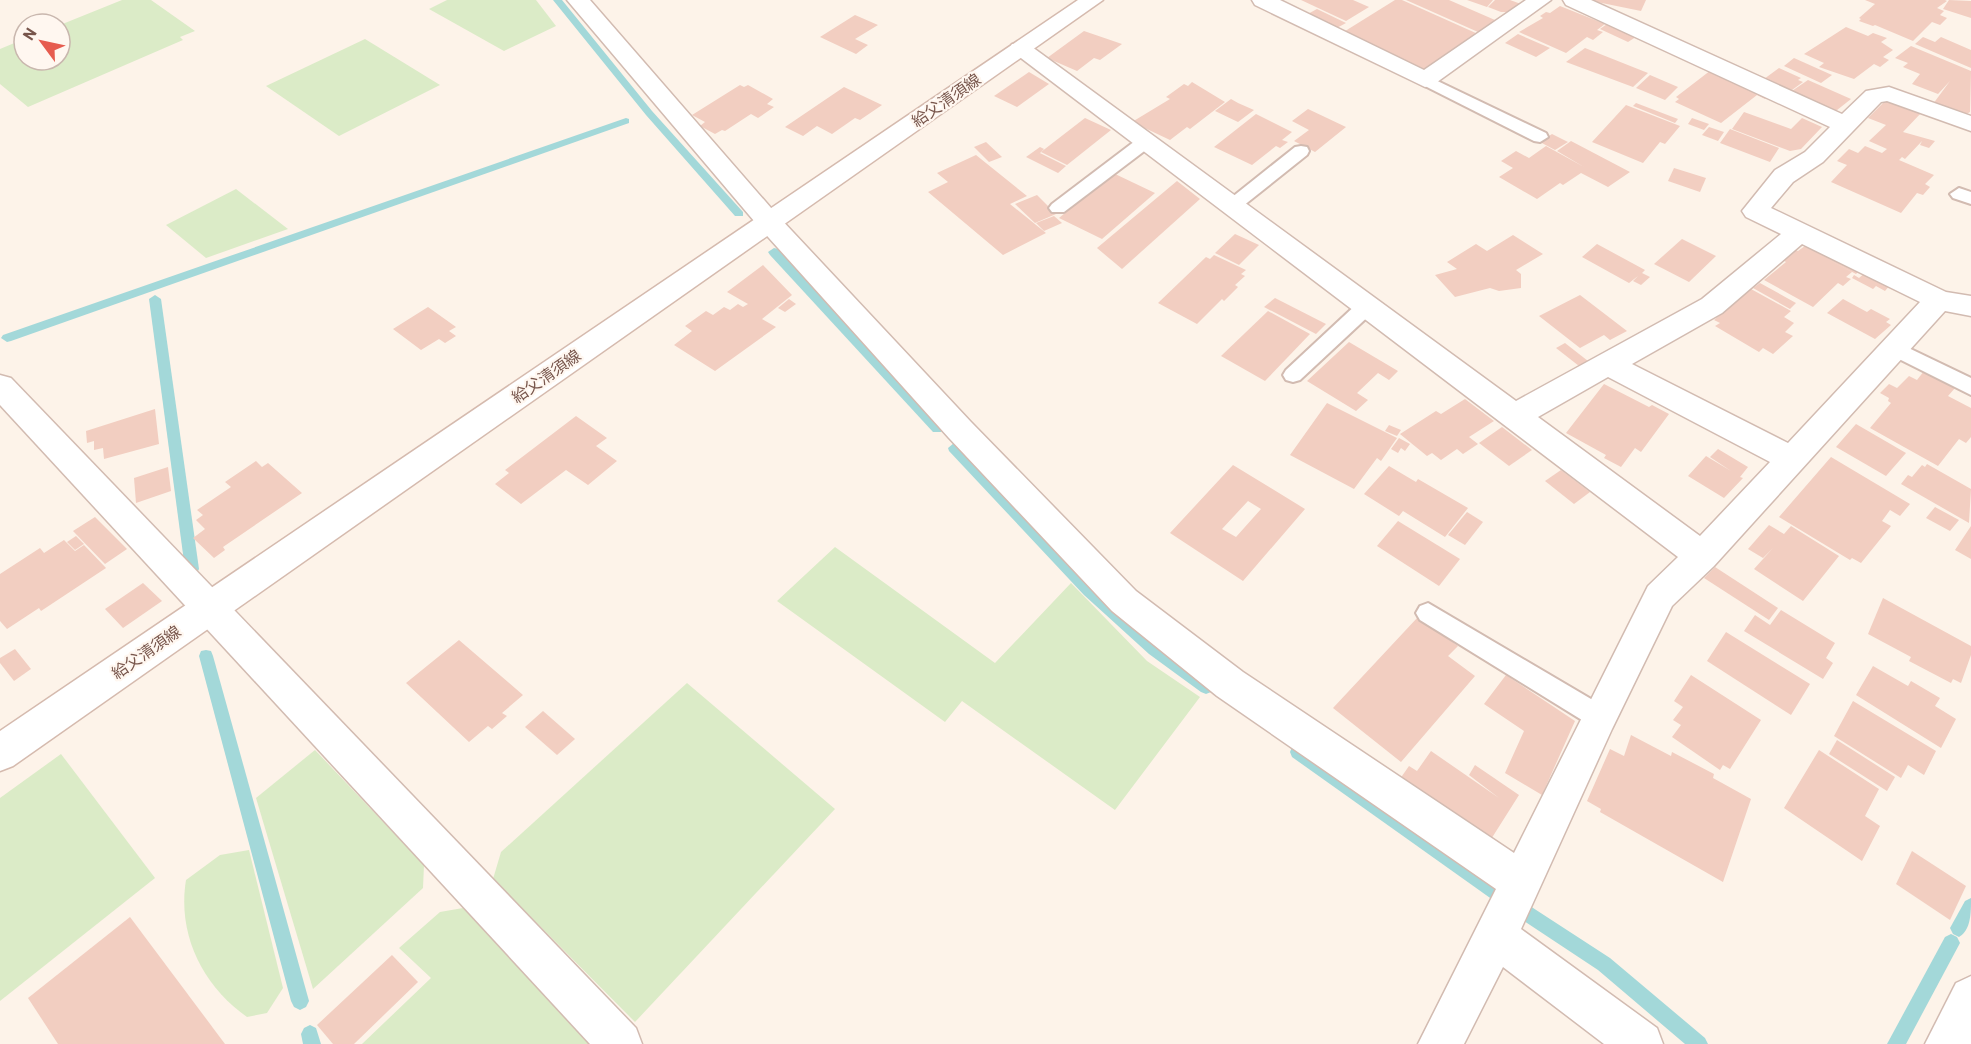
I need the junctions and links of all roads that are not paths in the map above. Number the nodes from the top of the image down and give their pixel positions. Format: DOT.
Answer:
graph roads {
  1 [pos="578,0"];
  2 [pos="1092,0"];
  3 [pos="1263,0"];
  4 [pos="1540,0"];
  5 [pos="1574,0"];
  6 [pos="1020,49"];
  7 [pos="1425,80"];
  8 [pos="1971,124"];
  9 [pos="1846,125"];
  10 [pos="1540,137"];
  11 [pos="1145,142"];
  12 [pos="1301,151"];
  13 [pos="1232,206"];
  14 [pos="1058,208"];
  15 [pos="769,222"];
  16 [pos="1800,232"];
  17 [pos="1940,300"];
  18 [pos="1971,306"];
  19 [pos="1366,307"];
  20 [pos="1894,348"];
  21 [pos="1608,364"];
  22 [pos="1293,375"];
  23 [pos="0,386"];
  24 [pos="1971,387"];
  25 [pos="1513,417"];
  26 [pos="1792,459"];
  27 [pos="1702,556"];
  28 [pos="210,608"];
  29 [pos="1428,613"];
  30 [pos="1599,717"];
  31 [pos="0,753"];
  32 [pos="1521,882"];
  33 [pos="1496,936"];
  34 [pos="1971,998"];
  35 [pos="620,1044"];
  36 [pos="1440,1044"];
  37 [pos="1641,1044"];
  38 [pos="1947,1044"];
  1 -- 15 [label="street"];
  2 -- 6 [label="street, 給父清須線"];
  3 -- 7 [label="street"];
  4 -- 7 [label="street"];
  5 -- 9 [label="street"];
  6 -- 11 [label="street"];
  6 -- 15 [label="street, 給父清須線"];
  7 -- 10 [label="lane"];
  8 -- 9 [label="street"];
  9 -- 16 [label="street"];
  11 -- 13 [label="street"];
  11 -- 14 [label="lane"];
  12 -- 13 [label="lane"];
  13 -- 19 [label="street"];
  15 -- 28 [label="street, 給父清須線"];
  15 -- 32 [label="street"];
  16 -- 17 [label="street"];
  16 -- 21 [label="street"];
  17 -- 18 [label="street"];
  17 -- 20 [label="street"];
  19 -- 22 [label="lane"];
  19 -- 25 [label="street"];
  20 -- 24 [label="lane"];
  20 -- 26 [label="street"];
  21 -- 25 [label="street"];
  21 -- 26 [label="street"];
  23 -- 28 [label="street"];
  25 -- 27 [label="street"];
  26 -- 27 [label="street"];
  27 -- 30 [label="street"];
  28 -- 31 [label="street, 給父清須線"];
  28 -- 35 [label="street"];
  29 -- 30 [label="lane"];
  30 -- 32 [label="street"];
  32 -- 33 [label="street"];
  33 -- 36 [label="street"];
  33 -- 37 [label="street"];
  34 -- 38 [label="street"];
}
